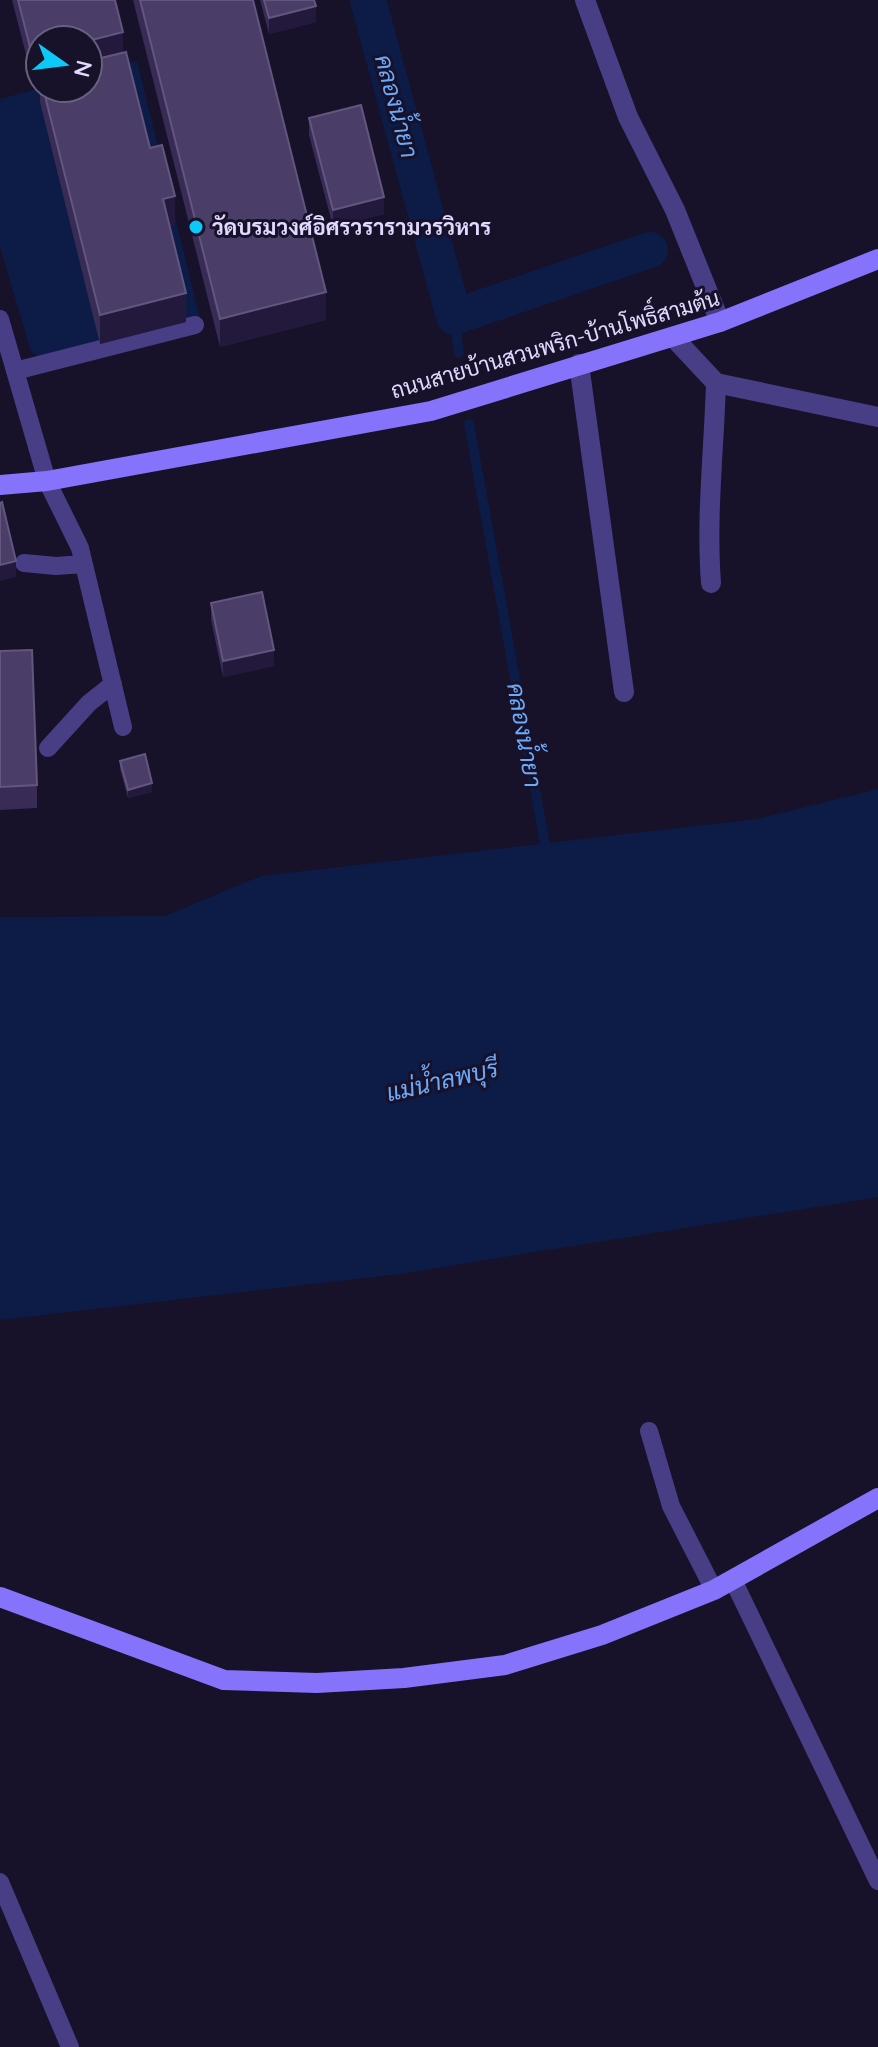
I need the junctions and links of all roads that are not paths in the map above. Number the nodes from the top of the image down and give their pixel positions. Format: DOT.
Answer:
graph roads {
  1 [pos="585,0"];
  2 [pos="878,259"];
  3 [pos="0,319"];
  4 [pos="720,322"];
  5 [pos="195,325"];
  6 [pos="673,337"];
  7 [pos="579,364"];
  8 [pos="15,371"];
  9 [pos="716,383"];
  10 [pos="878,417"];
  11 [pos="47,481"];
  12 [pos="0,485"];
  13 [pos="24,563"];
  14 [pos="84,564"];
  15 [pos="711,583"];
  16 [pos="113,684"];
  17 [pos="624,692"];
  18 [pos="123,727"];
  19 [pos="48,748"];
  20 [pos="649,1431"];
  21 [pos="878,1498"];
  22 [pos="733,1580"];
  23 [pos="714,1590"];
  24 [pos="0,1597"];
  25 [pos="878,1881"];
  26 [pos="0,1882"];
  27 [pos="70,2047"];
  1 -- 4 [label="street"];
  2 -- 4 [label="street, ถนนสายบ้านสวนพริก-บ้านโพธิ์สามต้น"];
  3 -- 8 [label="lane"];
  4 -- 6 [label="street, ถนนสายบ้านสวนพริก-บ้านโพธิ์สามต้น"];
  5 -- 8 [label="lane"];
  6 -- 7 [label="street, ถนนสายบ้านสวนพริก-บ้านโพธิ์สามต้น"];
  6 -- 9 [label="street"];
  7 -- 11 [label="street, ถนนสายบ้านสวนพริก-บ้านโพธิ์สามต้น"];
  7 -- 17 [label="street"];
  8 -- 11 [label="lane"];
  9 -- 10 [label="street"];
  9 -- 15 [label="street"];
  11 -- 12 [label="street, ถนนสายบ้านสวนพริก-บ้านโพธิ์สามต้น"];
  11 -- 14 [label="lane"];
  13 -- 14 [label="lane"];
  14 -- 16 [label="lane"];
  16 -- 18 [label="lane"];
  16 -- 19 [label="lane"];
  20 -- 23 [label="lane"];
  21 -- 22 [label="street"];
  22 -- 23 [label="street"];
  22 -- 25 [label="lane"];
  23 -- 24 [label="street"];
  26 -- 27 [label="lane"];
}
